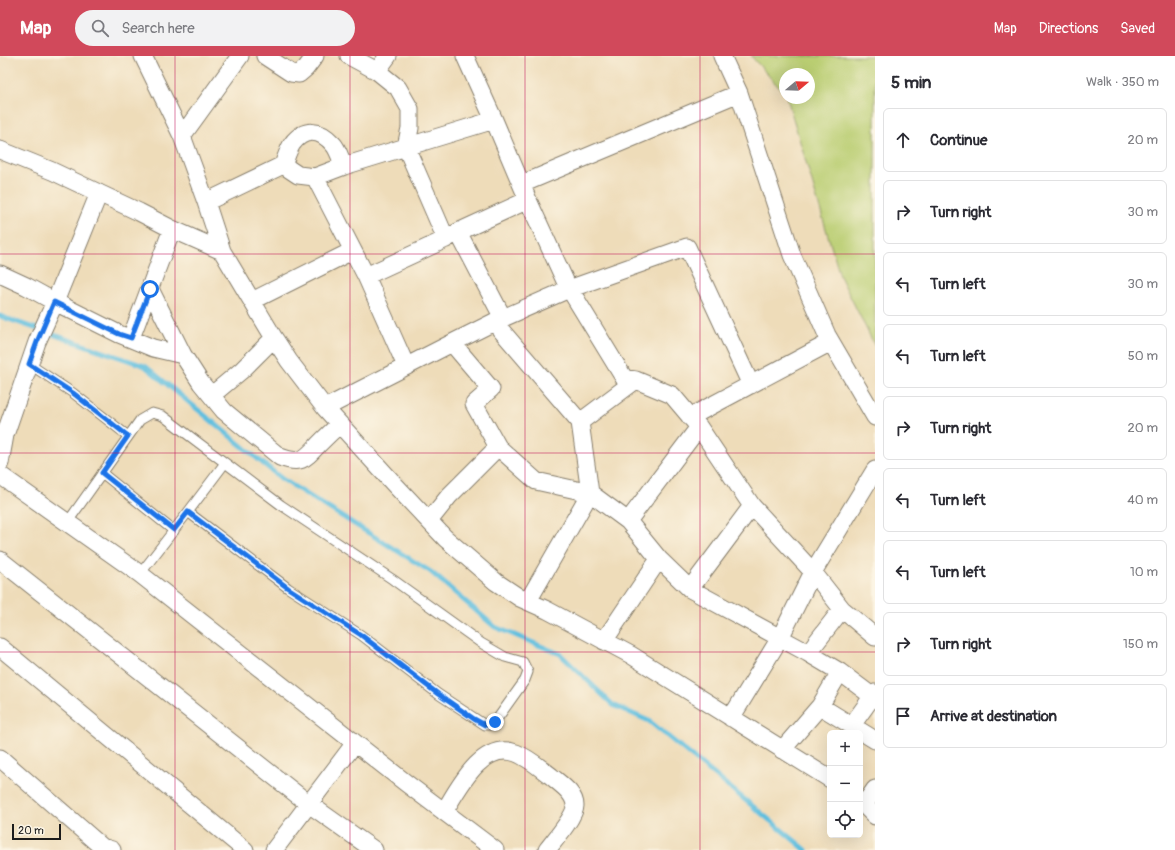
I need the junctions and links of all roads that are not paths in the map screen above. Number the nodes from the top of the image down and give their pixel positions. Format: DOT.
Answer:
graph roads {
  1 [pos="143,56"];
  2 [pos="240,56"];
  3 [pos="265,56"];
  4 [pos="315,56"];
  5 [pos="349,56"];
  6 [pos="388,56"];
  7 [pos="465,56"];
  8 [pos="722,56"];
  9 [pos="377,71"];
  10 [pos="739,92"];
  11 [pos="494,120"];
  12 [pos="182,136"];
  13 [pos="406,148"];
  14 [pos="0,150"];
  15 [pos="284,164"];
  16 [pos="344,166"];
  17 [pos="315,177"];
  18 [pos="525,192"];
  19 [pos="100,193"];
  20 [pos="206,202"];
  21 [pos="172,229"];
  22 [pos="452,236"];
  23 [pos="352,250"];
  24 [pos="222,251"];
  25 [pos="0,274"];
  26 [pos="366,276"];
  27 [pos="150,289"];
  28 [pos="569,289"];
  29 [pos="252,301"];
  30 [pos="52,306"];
  31 [pos="499,320"];
  32 [pos="131,338"];
  33 [pos="274,338"];
  34 [pos="831,342"];
  35 [pos="452,343"];
  36 [pos="183,355"];
  37 [pos="29,364"];
  38 [pos="406,366"];
  39 [pos="636,380"];
  40 [pos="751,385"];
  41 [pos="212,395"];
  42 [pos="325,408"];
  43 [pos="875,417"];
  44 [pos="580,422"];
  45 [pos="695,422"];
  46 [pos="339,425"];
  47 [pos="3,435"];
  48 [pos="128,436"];
  49 [pos="498,447"];
  50 [pos="0,463"];
  51 [pos="226,463"];
  52 [pos="875,470"];
  53 [pos="102,473"];
  54 [pos="0,475"];
  55 [pos="590,493"];
  56 [pos="752,506"];
  57 [pos="188,512"];
  58 [pos="429,521"];
  59 [pos="628,521"];
  60 [pos="67,523"];
  61 [pos="174,530"];
  62 [pos="659,559"];
  63 [pos="0,560"];
  64 [pos="813,572"];
  65 [pos="140,574"];
  66 [pos="690,589"];
  67 [pos="528,602"];
  68 [pos="842,609"];
  69 [pos="875,637"];
  70 [pos="780,638"];
  71 [pos="604,641"];
  72 [pos="0,648"];
  73 [pos="808,653"];
  74 [pos="840,672"];
  75 [pos="873,695"];
  76 [pos="820,706"];
  77 [pos="731,718"];
  78 [pos="852,725"];
  79 [pos="875,740"];
  80 [pos="355,743"];
  81 [pos="782,750"];
  82 [pos="0,758"];
  83 [pos="827,777"];
  84 [pos="875,789"];
  85 [pos="309,804"];
  86 [pos="866,807"];
  87 [pos="444,812"];
  88 [pos="112,850"];
  89 [pos="245,850"];
  90 [pos="274,850"];
  91 [pos="374,850"];
  92 [pos="495,850"];
  93 [pos="548,850"];
  1 -- 12 [label="street"];
  2 -- 12 [label="street"];
  3 -- 4 [label="street"];
  5 -- 9 [label="street"];
  6 -- 9 [label="street"];
  7 -- 11 [label="street"];
  8 -- 10 [label="street"];
  9 -- 13 [label="street"];
  10 -- 18 [label="street"];
  10 -- 34 [label="street"];
  11 -- 13 [label="street"];
  11 -- 18 [label="street"];
  12 -- 20 [label="street"];
  13 -- 16 [label="street"];
  13 -- 22 [label="street"];
  14 -- 19 [label="street"];
  15 -- 16 [label="street"];
  15 -- 17 [label="street"];
  15 -- 20 [label="street"];
  16 -- 17 [label="street"];
  17 -- 23 [label="street"];
  18 -- 22 [label="street"];
  18 -- 28 [label="street"];
  19 -- 21 [label="street"];
  19 -- 30 [label="street"];
  20 -- 24 [label="street"];
  21 -- 24 [label="street"];
  21 -- 27 [label="street"];
  22 -- 26 [label="street"];
  22 -- 31 [label="street"];
  23 -- 26 [label="street"];
  23 -- 29 [label="street"];
  24 -- 29 [label="street"];
  25 -- 30 [label="street"];
  26 -- 38 [label="street"];
  27 -- 32 [label="street"];
  27 -- 36 [label="street"];
  28 -- 31 [label="street"];
  28 -- 39 [label="street"];
  28 -- 40 [label="street"];
  29 -- 33 [label="street"];
  30 -- 32 [label="street"];
  30 -- 37 [label="street"];
  31 -- 35 [label="street"];
  31 -- 44 [label="street"];
  32 -- 36 [label="street"];
  33 -- 41 [label="street"];
  33 -- 42 [label="street"];
  34 -- 40 [label="street"];
  34 -- 43 [label="street"];
  35 -- 38 [label="street"];
  35 -- 49 [label="street"];
  36 -- 41 [label="street"];
  37 -- 47 [label="street"];
  37 -- 48 [label="lane"];
  38 -- 42 [label="street"];
  39 -- 44 [label="street"];
  39 -- 45 [label="street"];
  40 -- 45 [label="street"];
  41 -- 46 [label="street"];
  42 -- 46 [label="street"];
  44 -- 55 [label="street"];
  45 -- 56 [label="street"];
  45 -- 59 [label="street"];
  46 -- 58 [label="street"];
  47 -- 50 [label="street"];
  48 -- 51 [label="lane"];
  48 -- 53 [label="lane"];
  49 -- 55 [label="street"];
  49 -- 58 [label="street"];
  51 -- 57 [label="lane"];
  51 -- 57 [label="lane"];
  52 -- 64 [label="street"];
  53 -- 60 [label="lane"];
  53 -- 61 [label="lane"];
  54 -- 60 [label="street"];
  55 -- 59 [label="street"];
  55 -- 67 [label="street"];
  56 -- 64 [label="street"];
  56 -- 66 [label="street"];
  57 -- 61 [label="lane"];
  58 -- 67 [label="street"];
  59 -- 62 [label="street"];
  60 -- 65 [label="street"];
  61 -- 65 [label="lane"];
  62 -- 66 [label="street"];
  62 -- 71 [label="street"];
  63 -- 85 [label="street"];
  64 -- 68 [label="street"];
  64 -- 70 [label="street"];
  65 -- 80 [label="street"];
  66 -- 70 [label="street"];
  67 -- 71 [label="street"];
  68 -- 69 [label="street"];
  68 -- 73 [label="street"];
  70 -- 73 [label="street"];
  70 -- 77 [label="street"];
  71 -- 77 [label="street"];
  72 -- 89 [label="street"];
  73 -- 74 [label="street"];
  74 -- 75 [label="street"];
  74 -- 76 [label="street"];
  75 -- 78 [label="street"];
  76 -- 78 [label="street"];
  76 -- 81 [label="street"];
  77 -- 81 [label="street"];
  78 -- 79 [label="street"];
  80 -- 85 [label="street"];
  80 -- 87 [label="street"];
  81 -- 83 [label="street"];
  82 -- 88 [label="street"];
  84 -- 86 [label="street"];
  85 -- 90 [label="street"];
  85 -- 91 [label="street"];
  87 -- 92 [label="street"];
  87 -- 93 [label="street"];
}
